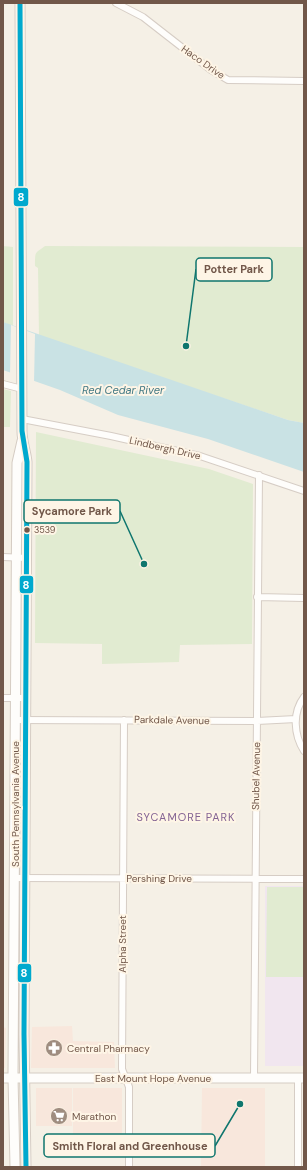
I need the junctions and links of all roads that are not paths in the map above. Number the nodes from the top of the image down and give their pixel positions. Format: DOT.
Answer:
graph roads {
  1 [pos="20,3"];
  2 [pos="116,3"];
  3 [pos="304,81"];
  4 [pos="3,384"];
  5 [pos="22,385"];
  6 [pos="22,419"];
  7 [pos="22,441"];
  8 [pos="259,475"];
  9 [pos="304,491"];
  10 [pos="3,558"];
  11 [pos="16,558"];
  12 [pos="27,558"];
  13 [pos="257,597"];
  14 [pos="304,598"];
  15 [pos="304,697"];
  16 [pos="3,698"];
  17 [pos="15,698"];
  18 [pos="26,698"];
  19 [pos="15,720"];
  20 [pos="26,720"];
  21 [pos="124,720"];
  22 [pos="296,720"];
  23 [pos="257,721"];
  24 [pos="304,751"];
  25 [pos="14,878"];
  26 [pos="25,878"];
  27 [pos="123,878"];
  28 [pos="255,879"];
  29 [pos="304,879"];
  30 [pos="24,1077"];
  31 [pos="3,1078"];
  32 [pos="13,1078"];
  33 [pos="126,1078"];
  34 [pos="254,1078"];
  35 [pos="301,1078"];
  36 [pos="15,1167"];
  37 [pos="26,1167"];
  38 [pos="129,1167"];
  39 [pos="298,1167"];
  1 -- 5 [label="main road, South Pennsylvania Avenue"];
  2 -- 3 [label="street, Haco Drive"];
  4 -- 5 [label="street"];
  5 -- 6 [label="main road, South Pennsylvania Avenue"];
  6 -- 7 [label="main road, South Pennsylvania Avenue"];
  6 -- 8 [label="street, Lindbergh Drive"];
  7 -- 11 [label="main road, South Pennsylvania Avenue"];
  7 -- 12 [label="main road, South Pennsylvania Avenue"];
  8 -- 9 [label="street, Lindbergh Drive"];
  8 -- 13 [label="street, Shubel Avenue"];
  10 -- 11 [label="street"];
  11 -- 12 [label="street"];
  11 -- 17 [label="main road, South Pennsylvania Avenue"];
  12 -- 18 [label="main road, South Pennsylvania Avenue"];
  13 -- 14 [label="street"];
  13 -- 23 [label="street, Shubel Avenue"];
  15 -- 22 [label="street"];
  16 -- 17 [label="street"];
  17 -- 18 [label="street"];
  17 -- 19 [label="main road, South Pennsylvania Avenue"];
  18 -- 20 [label="main road, South Pennsylvania Avenue"];
  19 -- 20 [label="street, Parkdale Avenue"];
  19 -- 25 [label="main road, South Pennsylvania Avenue"];
  20 -- 21 [label="street, Parkdale Avenue"];
  20 -- 26 [label="main road, South Pennsylvania Avenue"];
  21 -- 23 [label="street, Parkdale Avenue"];
  21 -- 27 [label="street, Alpha Street"];
  22 -- 23 [label="street, Parkdale Avenue"];
  22 -- 24 [label="street"];
  23 -- 28 [label="street, Shubel Avenue"];
  25 -- 26 [label="street, Pershing Drive"];
  25 -- 32 [label="main road, South Pennsylvania Avenue"];
  26 -- 27 [label="street, Pershing Drive"];
  26 -- 30 [label="main road, South Pennsylvania Avenue"];
  27 -- 28 [label="street, Pershing Drive"];
  27 -- 33 [label="street, Alpha Street"];
  28 -- 29 [label="street, Pershing Drive"];
  28 -- 34 [label="street, Shubel Avenue"];
  30 -- 32 [label="main road, East Mount Hope Avenue"];
  30 -- 33 [label="main road, East Mount Hope Avenue"];
  30 -- 37 [label="main road, South Pennsylvania Avenue"];
  31 -- 32 [label="main road, East Mount Hope Avenue"];
  32 -- 36 [label="main road, South Pennsylvania Avenue"];
  33 -- 34 [label="main road, East Mount Hope Avenue"];
  33 -- 38 [label="street, Alpha Street"];
  34 -- 35 [label="main road, East Mount Hope Avenue"];
  35 -- 39 [label="street"];
}
